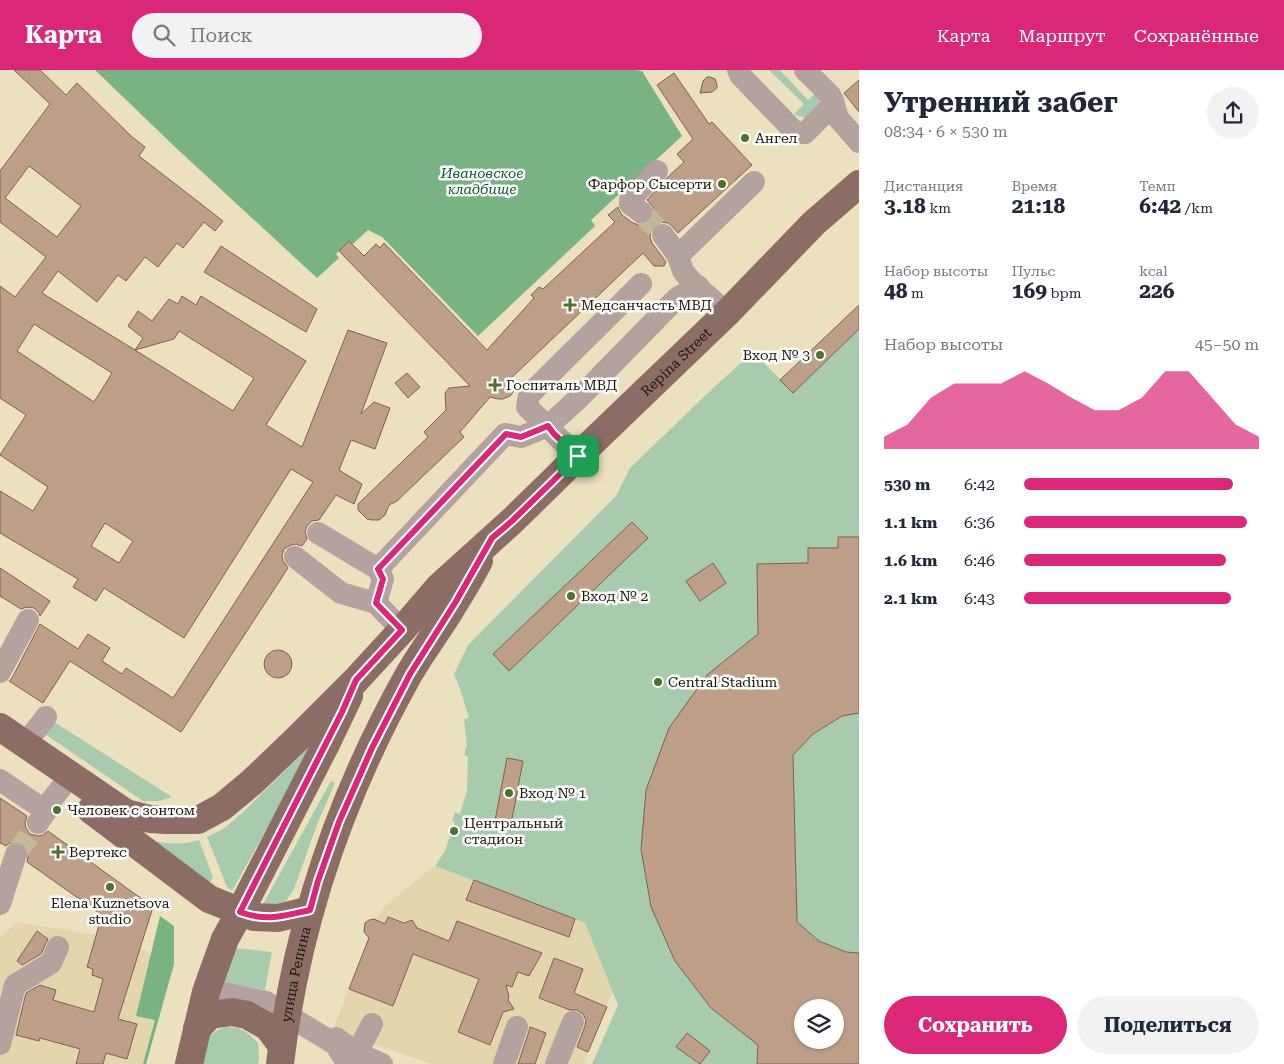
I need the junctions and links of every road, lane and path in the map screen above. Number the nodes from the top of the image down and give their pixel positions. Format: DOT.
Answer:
graph roads {
  1 [pos="738,70"];
  2 [pos="813,72"];
  3 [pos="833,101"];
  4 [pos="859,142"];
  5 [pos="656,171"];
  6 [pos="754,182"];
  7 [pos="859,184"];
  8 [pos="641,212"];
  9 [pos="663,235"];
  10 [pos="678,256"];
  11 [pos="641,284"];
  12 [pos="698,286"];
  13 [pos="727,313"];
  14 [pos="548,426"];
  15 [pos="578,456"];
  16 [pos="318,533"];
  17 [pos="492,538"];
  18 [pos="295,557"];
  19 [pos="378,569"];
  20 [pos="376,603"];
  21 [pos="28,620"];
  22 [pos="402,630"];
  23 [pos="0,672"];
  24 [pos="356,680"];
  25 [pos="46,717"];
  26 [pos="0,727"];
  27 [pos="13,745"];
  28 [pos="0,780"];
  29 [pos="72,786"];
  30 [pos="6,852"];
  31 [pos="0,904"];
  32 [pos="310,910"];
  33 [pos="240,912"];
  34 [pos="58,947"];
  35 [pos="206,992"];
  36 [pos="287,1015"];
  37 [pos="573,1022"];
  38 [pos="315,1023"];
  39 [pos="372,1024"];
  40 [pos="517,1027"];
  41 [pos="197,1029"];
  42 [pos="0,1044"];
  43 [pos="0,1052"];
  44 [pos="281,1055"];
  45 [pos="350,1059"];
  46 [pos="5,1064"];
  47 [pos="189,1064"];
  48 [pos="382,1064"];
  49 [pos="504,1064"];
  50 [pos="556,1064"];
  1 -- 3 [label="street"];
  2 -- 3 [label="street"];
  3 -- 4 [label="street"];
  5 -- 8 [label="street"];
  6 -- 10 [label="street"];
  7 -- 13 [label="main road, Repina Street"];
  9 -- 10 [label="street"];
  10 -- 12 [label="street"];
  11 -- 14 [label="street"];
  12 -- 13 [label="street"];
  12 -- 14 [label="street"];
  13 -- 15 [label="main road, Repina Street"];
  14 -- 15 [label="street"];
  14 -- 19 [label="street"];
  15 -- 17 [label="main road, улица Репина"];
  16 -- 19 [label="street"];
  17 -- 22 [label="main road, улица Репина"];
  17 -- 32 [label="main road, улица Репина"];
  18 -- 20 [label="street"];
  19 -- 20 [label="street"];
  20 -- 22 [label="street"];
  21 -- 23 [label="street"];
  22 -- 24 [label="main road, улица Репина"];
  24 -- 29 [label="main road, улица Репина"];
  24 -- 33 [label="main road, улица Репина"];
  25 -- 27 [label="street"];
  26 -- 27 [label="main road"];
  27 -- 29 [label="main road"];
  28 -- 29 [label="street"];
  29 -- 33 [label="main road"];
  30 -- 31 [label="street"];
  32 -- 33 [label="main road"];
  32 -- 36 [label="main road, улица Репина"];
  33 -- 35 [label="main road, улица Репина"];
  34 -- 42 [label="street"];
  35 -- 36 [label="street"];
  35 -- 41 [label="main road, улица Репина"];
  36 -- 44 [label="main road, улица Репина"];
  36 -- 45 [label="street"];
  37 -- 50 [label="street"];
  38 -- 45 [label="street"];
  39 -- 45 [label="street"];
  40 -- 49 [label="street"];
  41 -- 44 [label="main road"];
  41 -- 47 [label="main road, улица Репина"];
  43 -- 46 [label="street"];
  45 -- 48 [label="street"];
}
